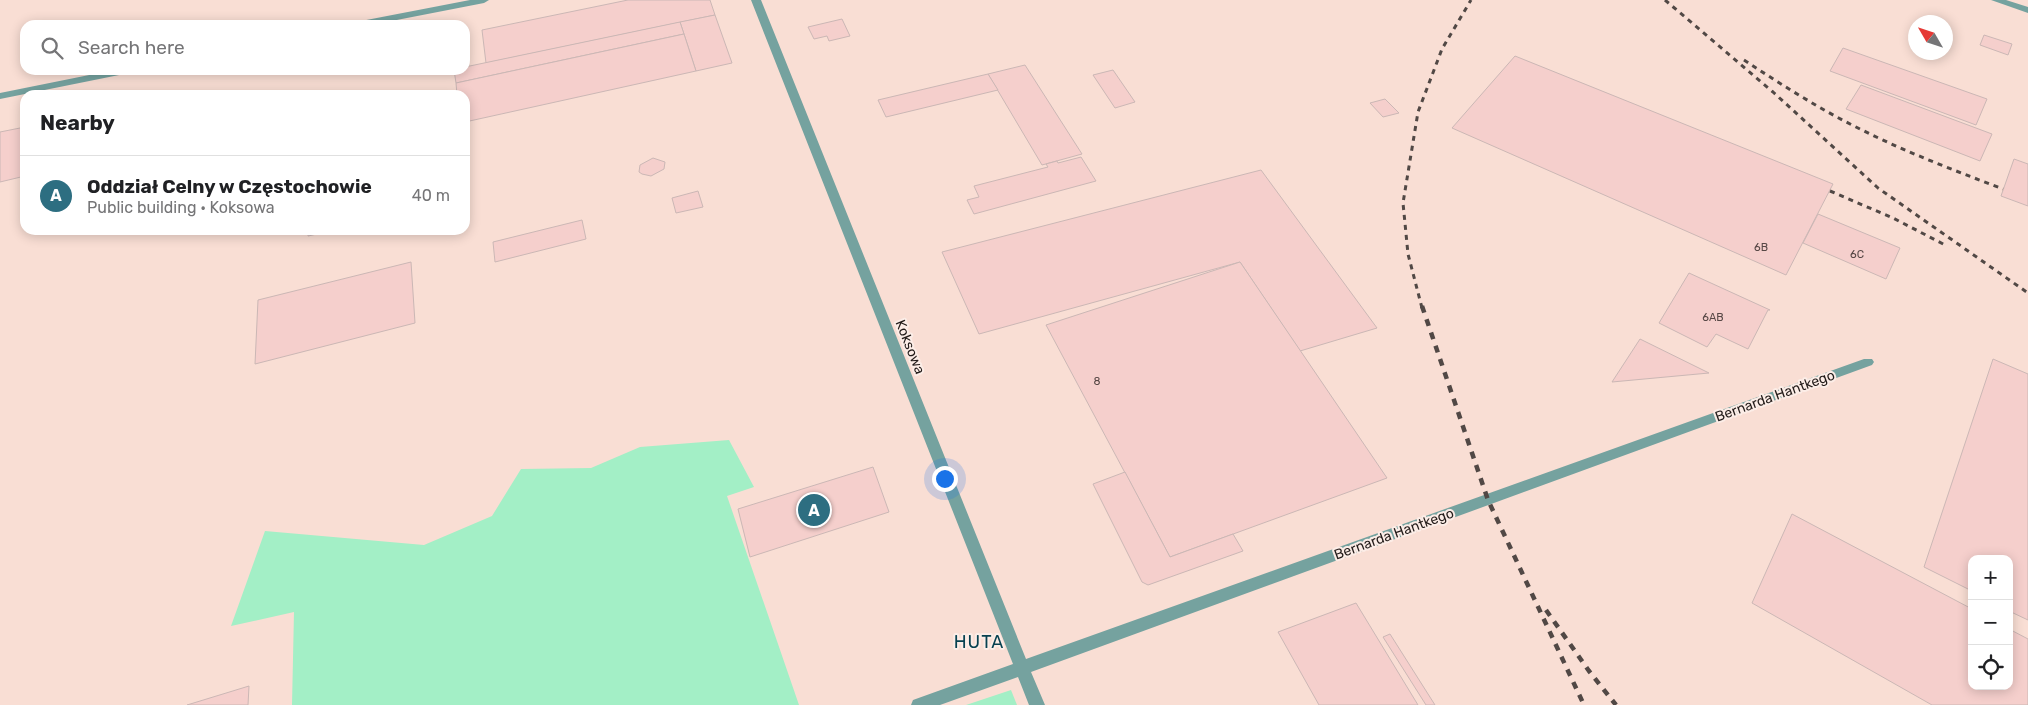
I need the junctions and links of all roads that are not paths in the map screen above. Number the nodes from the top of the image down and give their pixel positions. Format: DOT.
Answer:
graph roads {
  1 [pos="484,0"];
  2 [pos="756,0"];
  3 [pos="1996,0"];
  4 [pos="2028,10"];
  5 [pos="382,20"];
  6 [pos="104,75"];
  7 [pos="30,90"];
  8 [pos="20,92"];
  9 [pos="0,96"];
  10 [pos="1868,362"];
  11 [pos="1022,668"];
  12 [pos="919,705"];
  13 [pos="1037,705"];
  1 -- 5 [label="street"];
  2 -- 11 [label="street, Koksowa"];
  3 -- 4 [label="street"];
  6 -- 7 [label="street"];
  8 -- 9 [label="street"];
  10 -- 11 [label="street, Bernarda Hantkego"];
  11 -- 12 [label="street, Bernarda Hantkego"];
  11 -- 13 [label="street, Koksowa"];
}
